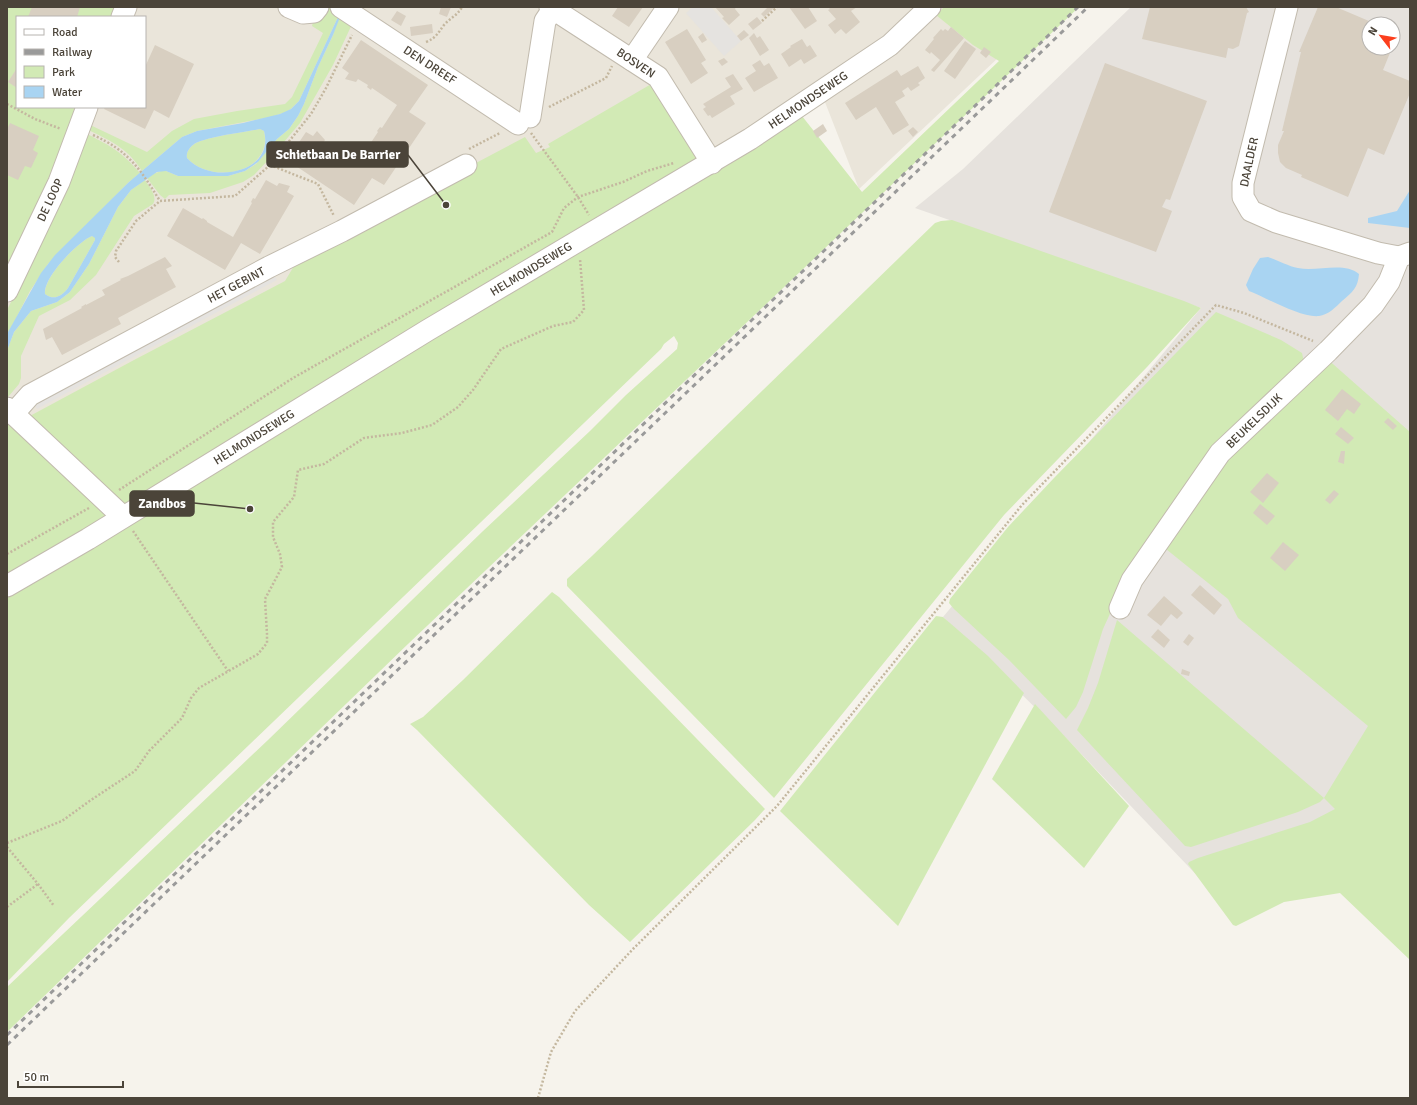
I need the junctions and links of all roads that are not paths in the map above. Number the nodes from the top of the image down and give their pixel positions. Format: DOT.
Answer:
graph roads {
  1 [pos="290,7"];
  2 [pos="318,7"];
  3 [pos="668,7"];
  4 [pos="930,7"];
  5 [pos="1287,7"];
  6 [pos="552,8"];
  7 [pos="350,12"];
  8 [pos="632,60"];
  9 [pos="88,108"];
  10 [pos="712,163"];
  11 [pos="466,165"];
  12 [pos="1405,255"];
  13 [pos="7,291"];
  14 [pos="10,411"];
  15 [pos="123,517"];
  16 [pos="7,586"];
  17 [pos="1120,608"];
  1 -- 2 [label="street"];
  3 -- 8 [label="street"];
  4 -- 10 [label="street, HELMONDSEWEG"];
  5 -- 12 [label="street, DAALDER"];
  6 -- 7 [label="street, DEN DREEF"];
  6 -- 8 [label="street, BOSVEN"];
  8 -- 10 [label="street, BOSVEN"];
  9 -- 13 [label="street, DE LOOP"];
  10 -- 15 [label="street, HELMONDSEWEG"];
  11 -- 14 [label="street, HET GEBINT"];
  12 -- 17 [label="street, BEUKELSDIJK"];
  14 -- 15 [label="street"];
  15 -- 16 [label="street, HELMONDSEWEG"];
}
